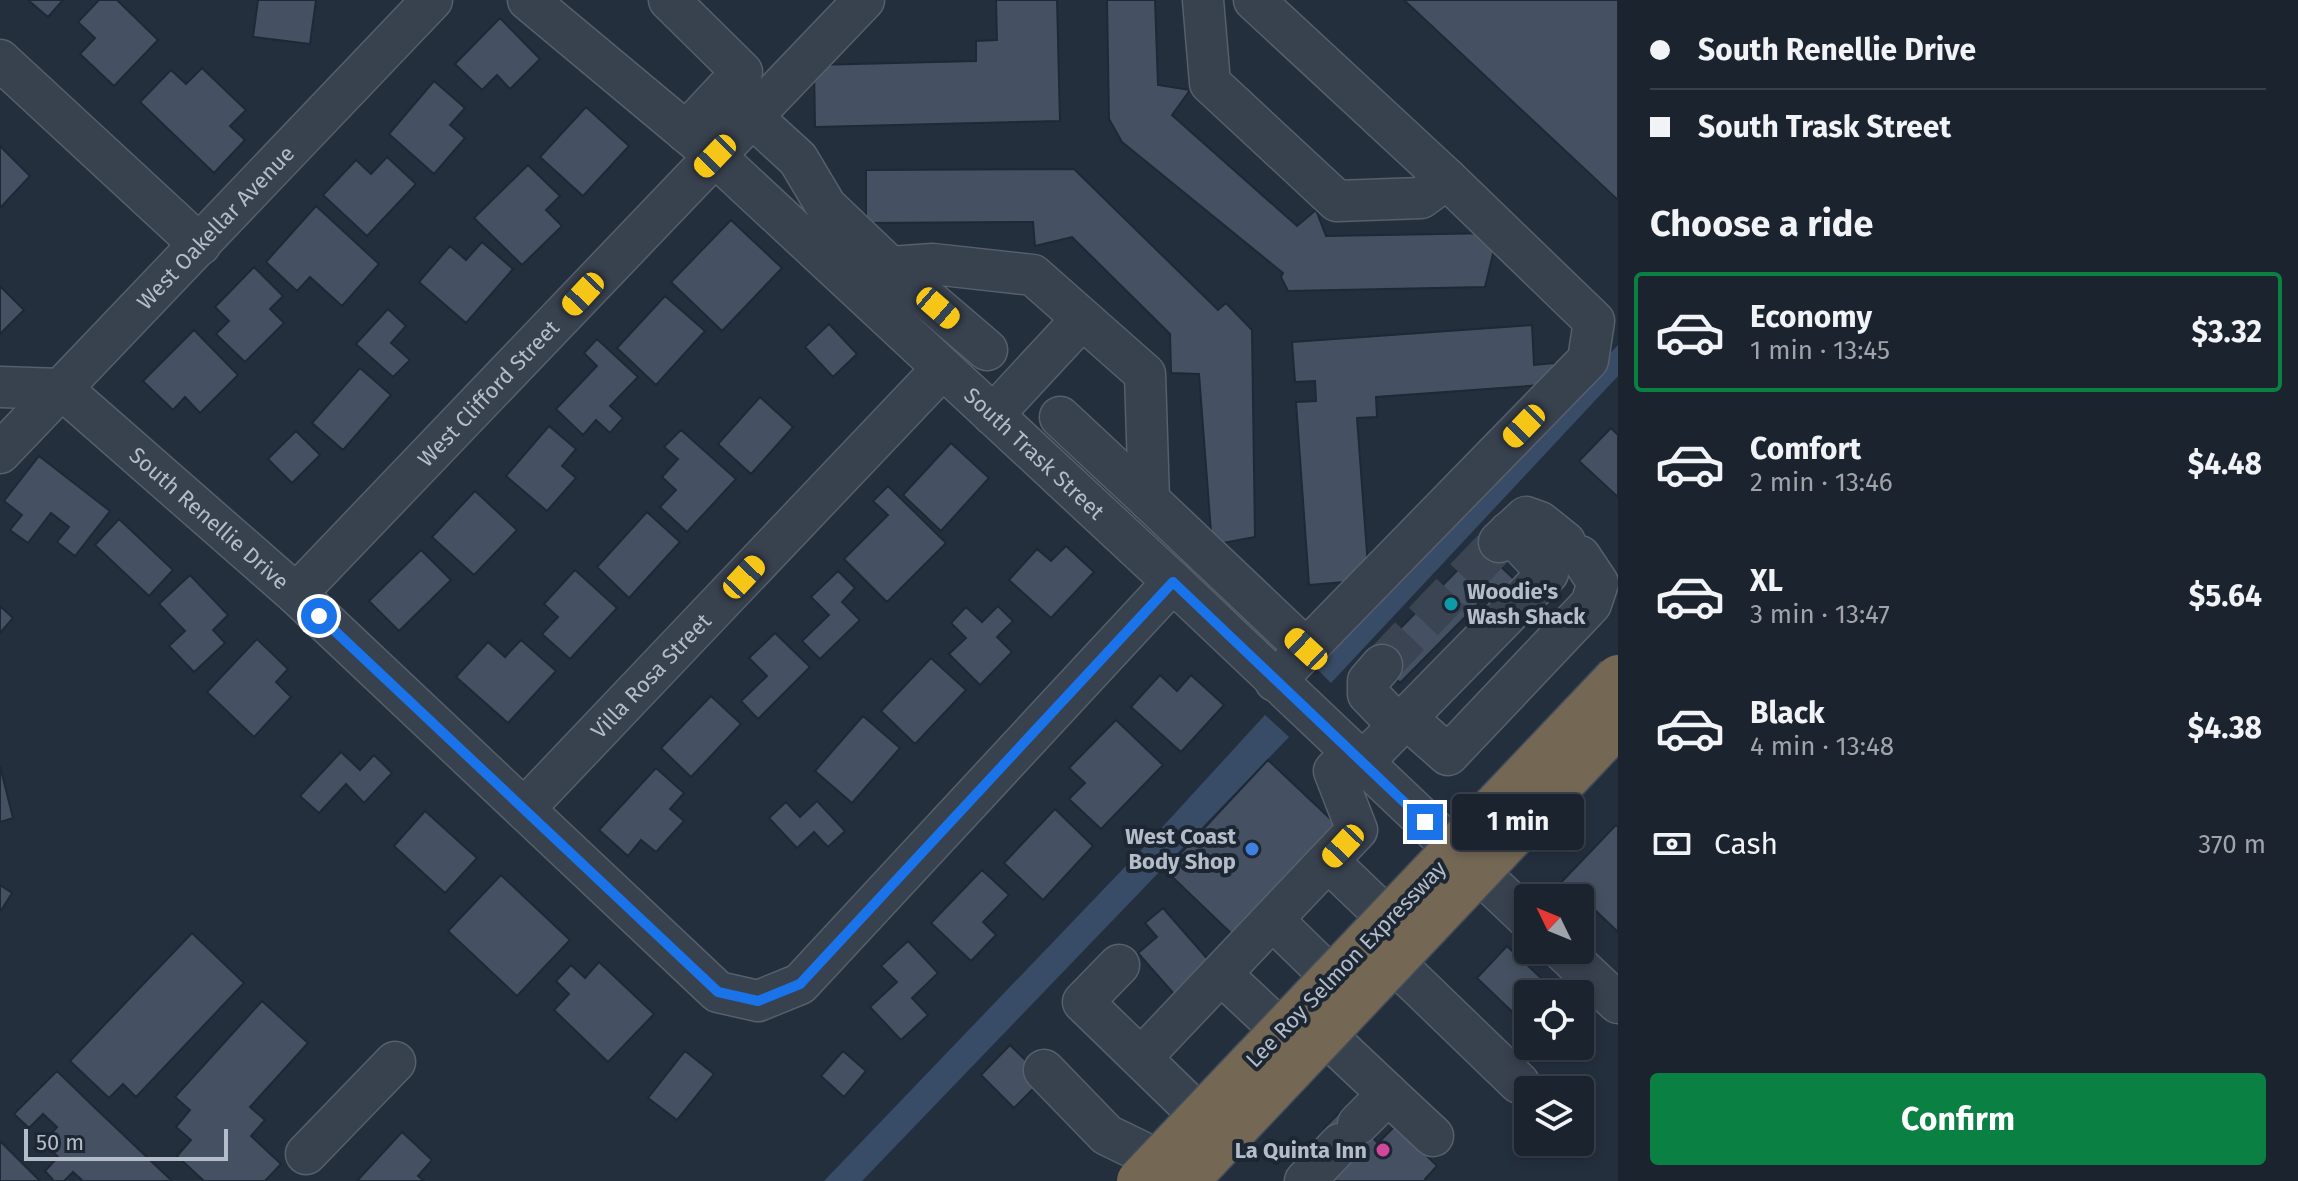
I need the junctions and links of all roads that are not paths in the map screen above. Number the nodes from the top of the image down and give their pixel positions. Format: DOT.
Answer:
graph roads {
  1 [pos="432,0"];
  2 [pos="528,0"];
  3 [pos="669,0"];
  4 [pos="864,0"];
  5 [pos="1203,0"];
  6 [pos="1254,0"];
  7 [pos="0,60"];
  8 [pos="752,117"];
  9 [pos="701,144"];
  10 [pos="1447,179"];
  11 [pos="200,245"];
  12 [pos="890,267"];
  13 [pos="1082,319"];
  14 [pos="987,350"];
  15 [pos="942,369"];
  16 [pos="0,387"];
  17 [pos="62,389"];
  18 [pos="993,415"];
  19 [pos="1060,417"];
  20 [pos="0,453"];
  21 [pos="1149,500"];
  22 [pos="1504,537"];
  23 [pos="1564,557"];
  24 [pos="1173,582"];
  25 [pos="296,594"];
  26 [pos="1306,649"];
  27 [pos="1382,665"];
  28 [pos="1618,677"];
  29 [pos="1279,684"];
  30 [pos="1402,722"];
  31 [pos="1616,747"];
  32 [pos="1357,758"];
  33 [pos="524,809"];
  34 [pos="1328,861"];
  35 [pos="1375,906"];
  36 [pos="1514,906"];
  37 [pos="1273,920"];
  38 [pos="1577,964"];
  39 [pos="1119,965"];
  40 [pos="1319,965"];
  41 [pos="1405,973"];
  42 [pos="1222,975"];
  43 [pos="1618,1003"];
  44 [pos="1268,1018"];
  45 [pos="1336,1045"];
  46 [pos="1141,1058"];
  47 [pos="395,1062"];
  48 [pos="1044,1070"];
  49 [pos="1514,1078"];
  50 [pos="1388,1094"];
  51 [pos="1187,1103"];
  52 [pos="1433,1136"];
  53 [pos="306,1154"];
  54 [pos="1140,1166"];
  55 [pos="1186,1181"];
  56 [pos="1305,1181"];
  1 -- 11 [label="street, West Oakellar Avenue"];
  2 -- 9 [label="street, South Trask Street"];
  3 -- 9 [label="street"];
  4 -- 8 [label="street"];
  5 -- 10 [label="street"];
  6 -- 10 [label="street"];
  7 -- 11 [label="street"];
  8 -- 9 [label="street"];
  8 -- 12 [label="street"];
  9 -- 15 [label="street, South Trask Street"];
  9 -- 25 [label="street, West Clifford Street"];
  10 -- 26 [label="street"];
  11 -- 17 [label="street, West Oakellar Avenue"];
  12 -- 13 [label="street"];
  12 -- 14 [label="street"];
  13 -- 18 [label="street"];
  13 -- 21 [label="street"];
  15 -- 18 [label="street, South Trask Street"];
  15 -- 33 [label="street, Villa Rosa Street"];
  16 -- 17 [label="street"];
  17 -- 20 [label="street, West Oakellar Avenue"];
  17 -- 25 [label="street, South Renellie Drive"];
  18 -- 24 [label="street, South Trask Street"];
  19 -- 21 [label="street"];
  21 -- 26 [label="street"];
  22 -- 23 [label="street"];
  23 -- 30 [label="street"];
  23 -- 30 [label="street"];
  24 -- 29 [label="street, South Trask Street"];
  24 -- 33 [label="street, South Renellie Drive"];
  25 -- 33 [label="street, South Renellie Drive"];
  26 -- 29 [label="street"];
  27 -- 30 [label="street"];
  28 -- 54 [label="highway, Lee Roy Selmon Expressway, bridge"];
  29 -- 32 [label="street, South Trask Street"];
  30 -- 32 [label="street"];
  31 -- 55 [label="highway, Lee Roy Selmon Expressway, bridge"];
  32 -- 34 [label="street"];
  32 -- 36 [label="street, South Trask Street"];
  34 -- 35 [label="street"];
  34 -- 37 [label="street"];
  37 -- 40 [label="street"];
  37 -- 42 [label="street"];
  38 -- 43 [label="street"];
  39 -- 46 [label="street"];
  41 -- 49 [label="street"];
  42 -- 44 [label="street"];
  42 -- 46 [label="street"];
  45 -- 50 [label="street"];
  46 -- 51 [label="street"];
  47 -- 53 [label="street"];
  48 -- 54 [label="street"];
  50 -- 52 [label="street"];
  50 -- 56 [label="street"];
}
